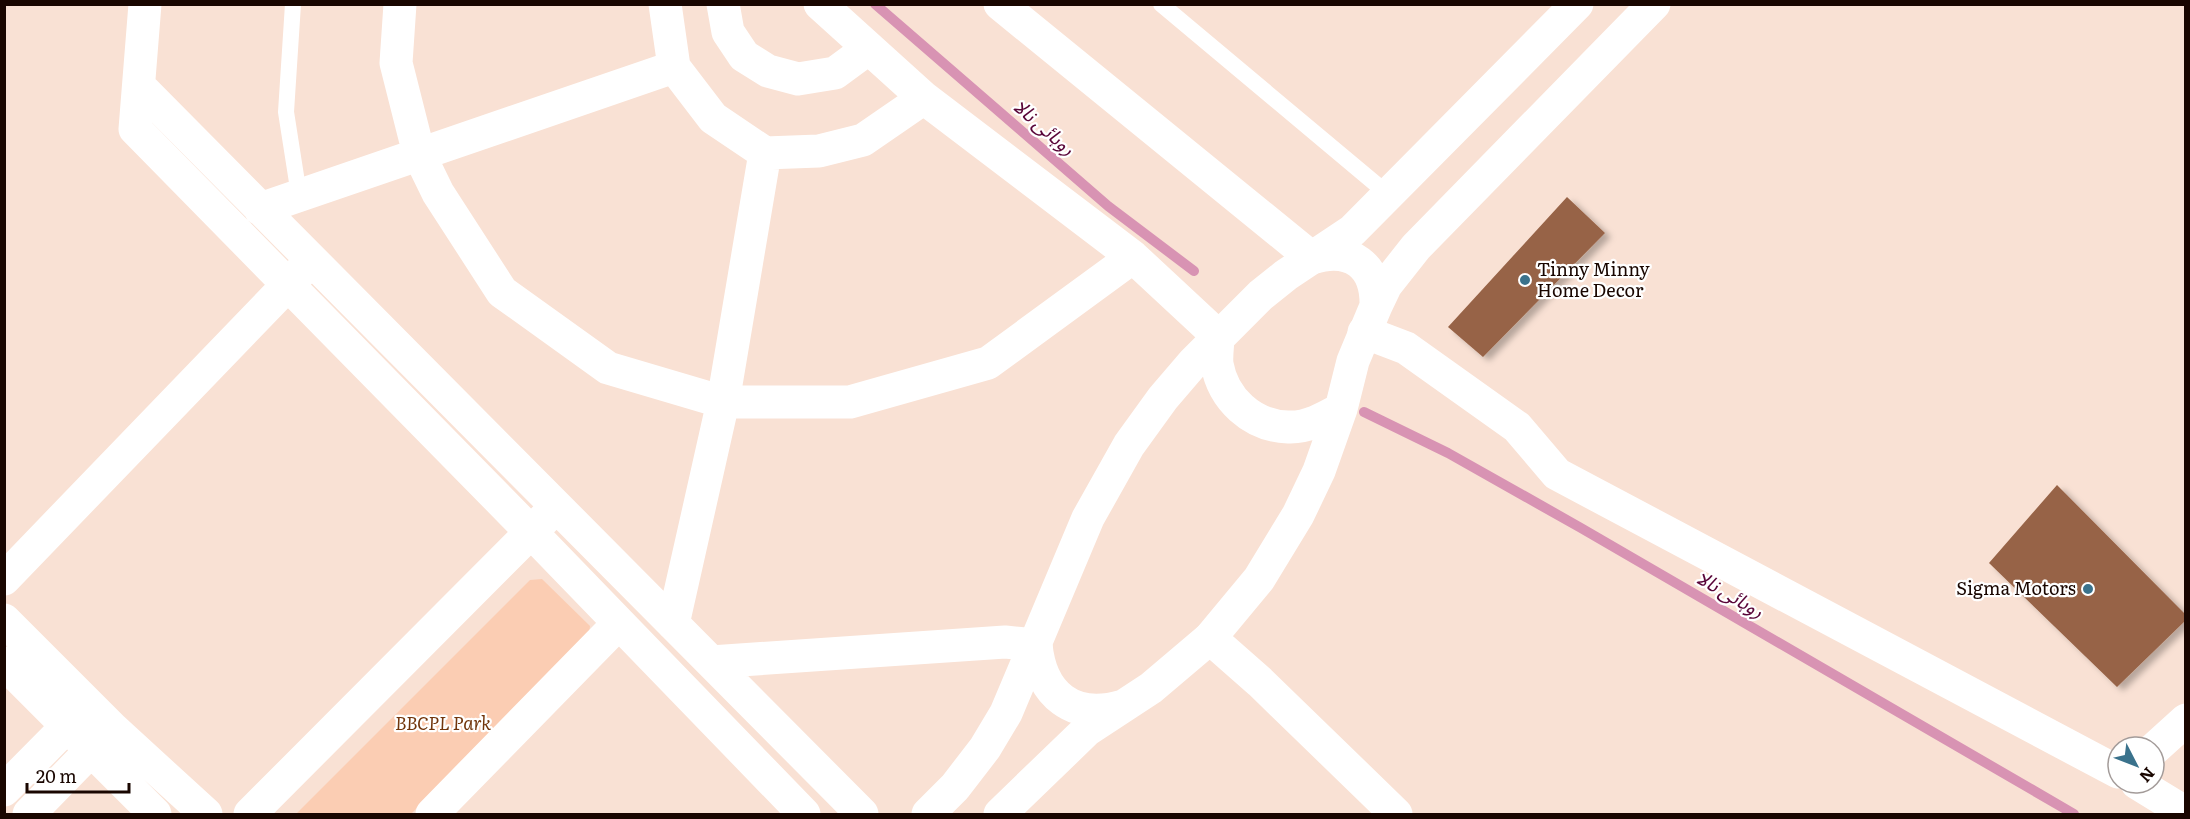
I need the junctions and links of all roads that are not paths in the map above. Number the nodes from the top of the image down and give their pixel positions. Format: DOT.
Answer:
graph roads {
  1 [pos="145,4"];
  2 [pos="293,4"];
  3 [pos="400,4"];
  4 [pos="666,4"];
  5 [pos="723,4"];
  6 [pos="820,4"];
  7 [pos="1000,4"];
  8 [pos="1161,4"];
  9 [pos="1577,4"];
  10 [pos="1654,4"];
  11 [pos="869,48"];
  12 [pos="674,67"];
  13 [pos="139,86"];
  14 [pos="924,98"];
  15 [pos="765,153"];
  16 [pos="418,154"];
  17 [pos="299,195"];
  18 [pos="1389,195"];
  19 [pos="261,209"];
  20 [pos="1132,257"];
  21 [pos="1312,258"];
  22 [pos="311,260"];
  23 [pos="288,285"];
  24 [pos="1370,319"];
  25 [pos="1218,336"];
  26 [pos="723,402"];
  27 [pos="1341,409"];
  28 [pos="557,507"];
  29 [pos="531,532"];
  30 [pos="4,579"];
  31 [pos="4,620"];
  32 [pos="619,623"];
  33 [pos="673,624"];
  34 [pos="1210,638"];
  35 [pos="1036,645"];
  36 [pos="711,662"];
  37 [pos="4,663"];
  38 [pos="1124,705"];
  39 [pos="78,715"];
  40 [pos="2186,720"];
  41 [pos="2166,738"];
  42 [pos="102,739"];
  43 [pos="2106,765"];
  44 [pos="832,784"];
  45 [pos="4,790"];
  46 [pos="2157,795"];
  47 [pos="2186,813"];
  48 [pos="29,814"];
  49 [pos="155,814"];
  50 [pos="206,814"];
  51 [pos="250,814"];
  52 [pos="432,814"];
  53 [pos="803,814"];
  54 [pos="862,814"];
  55 [pos="928,814"];
  56 [pos="1000,814"];
  57 [pos="1396,814"];
  1 -- 13 [label="street"];
  2 -- 17 [label="lane"];
  3 -- 16 [label="street"];
  4 -- 12 [label="street"];
  5 -- 11 [label="street"];
  6 -- 11 [label="street"];
  7 -- 21 [label="street"];
  8 -- 18 [label="lane"];
  9 -- 18 [label="street"];
  10 -- 24 [label="street"];
  11 -- 14 [label="street"];
  12 -- 15 [label="street"];
  12 -- 16 [label="street"];
  13 -- 19 [label="street"];
  13 -- 23 [label="street"];
  14 -- 15 [label="street"];
  14 -- 20 [label="street"];
  15 -- 26 [label="street"];
  16 -- 17 [label="street"];
  16 -- 26 [label="street"];
  17 -- 19 [label="street"];
  18 -- 21 [label="street"];
  19 -- 22 [label="street"];
  20 -- 25 [label="street"];
  20 -- 26 [label="street"];
  21 -- 24 [label="street"];
  21 -- 25 [label="street"];
  22 -- 23 [label="street"];
  22 -- 28 [label="street"];
  23 -- 29 [label="street"];
  23 -- 30 [label="street"];
  24 -- 27 [label="street"];
  24 -- 43 [label="street"];
  25 -- 27 [label="street"];
  25 -- 35 [label="street"];
  26 -- 33 [label="street"];
  27 -- 34 [label="street"];
  28 -- 29 [label="street"];
  28 -- 33 [label="street"];
  29 -- 32 [label="street"];
  29 -- 51 [label="street"];
  31 -- 39 [label="street"];
  32 -- 52 [label="street"];
  32 -- 53 [label="street"];
  33 -- 36 [label="street"];
  34 -- 38 [label="street"];
  34 -- 57 [label="street"];
  35 -- 36 [label="street"];
  35 -- 38 [label="street"];
  35 -- 55 [label="street"];
  36 -- 44 [label="street"];
  37 -- 39 [label="street"];
  38 -- 56 [label="street"];
  39 -- 42 [label="street"];
  39 -- 45 [label="street"];
  40 -- 41 [label="street"];
  42 -- 48 [label="street"];
  42 -- 49 [label="street"];
  42 -- 50 [label="street"];
  44 -- 53 [label="street"];
  44 -- 54 [label="street"];
  46 -- 47 [label="street"];
}
